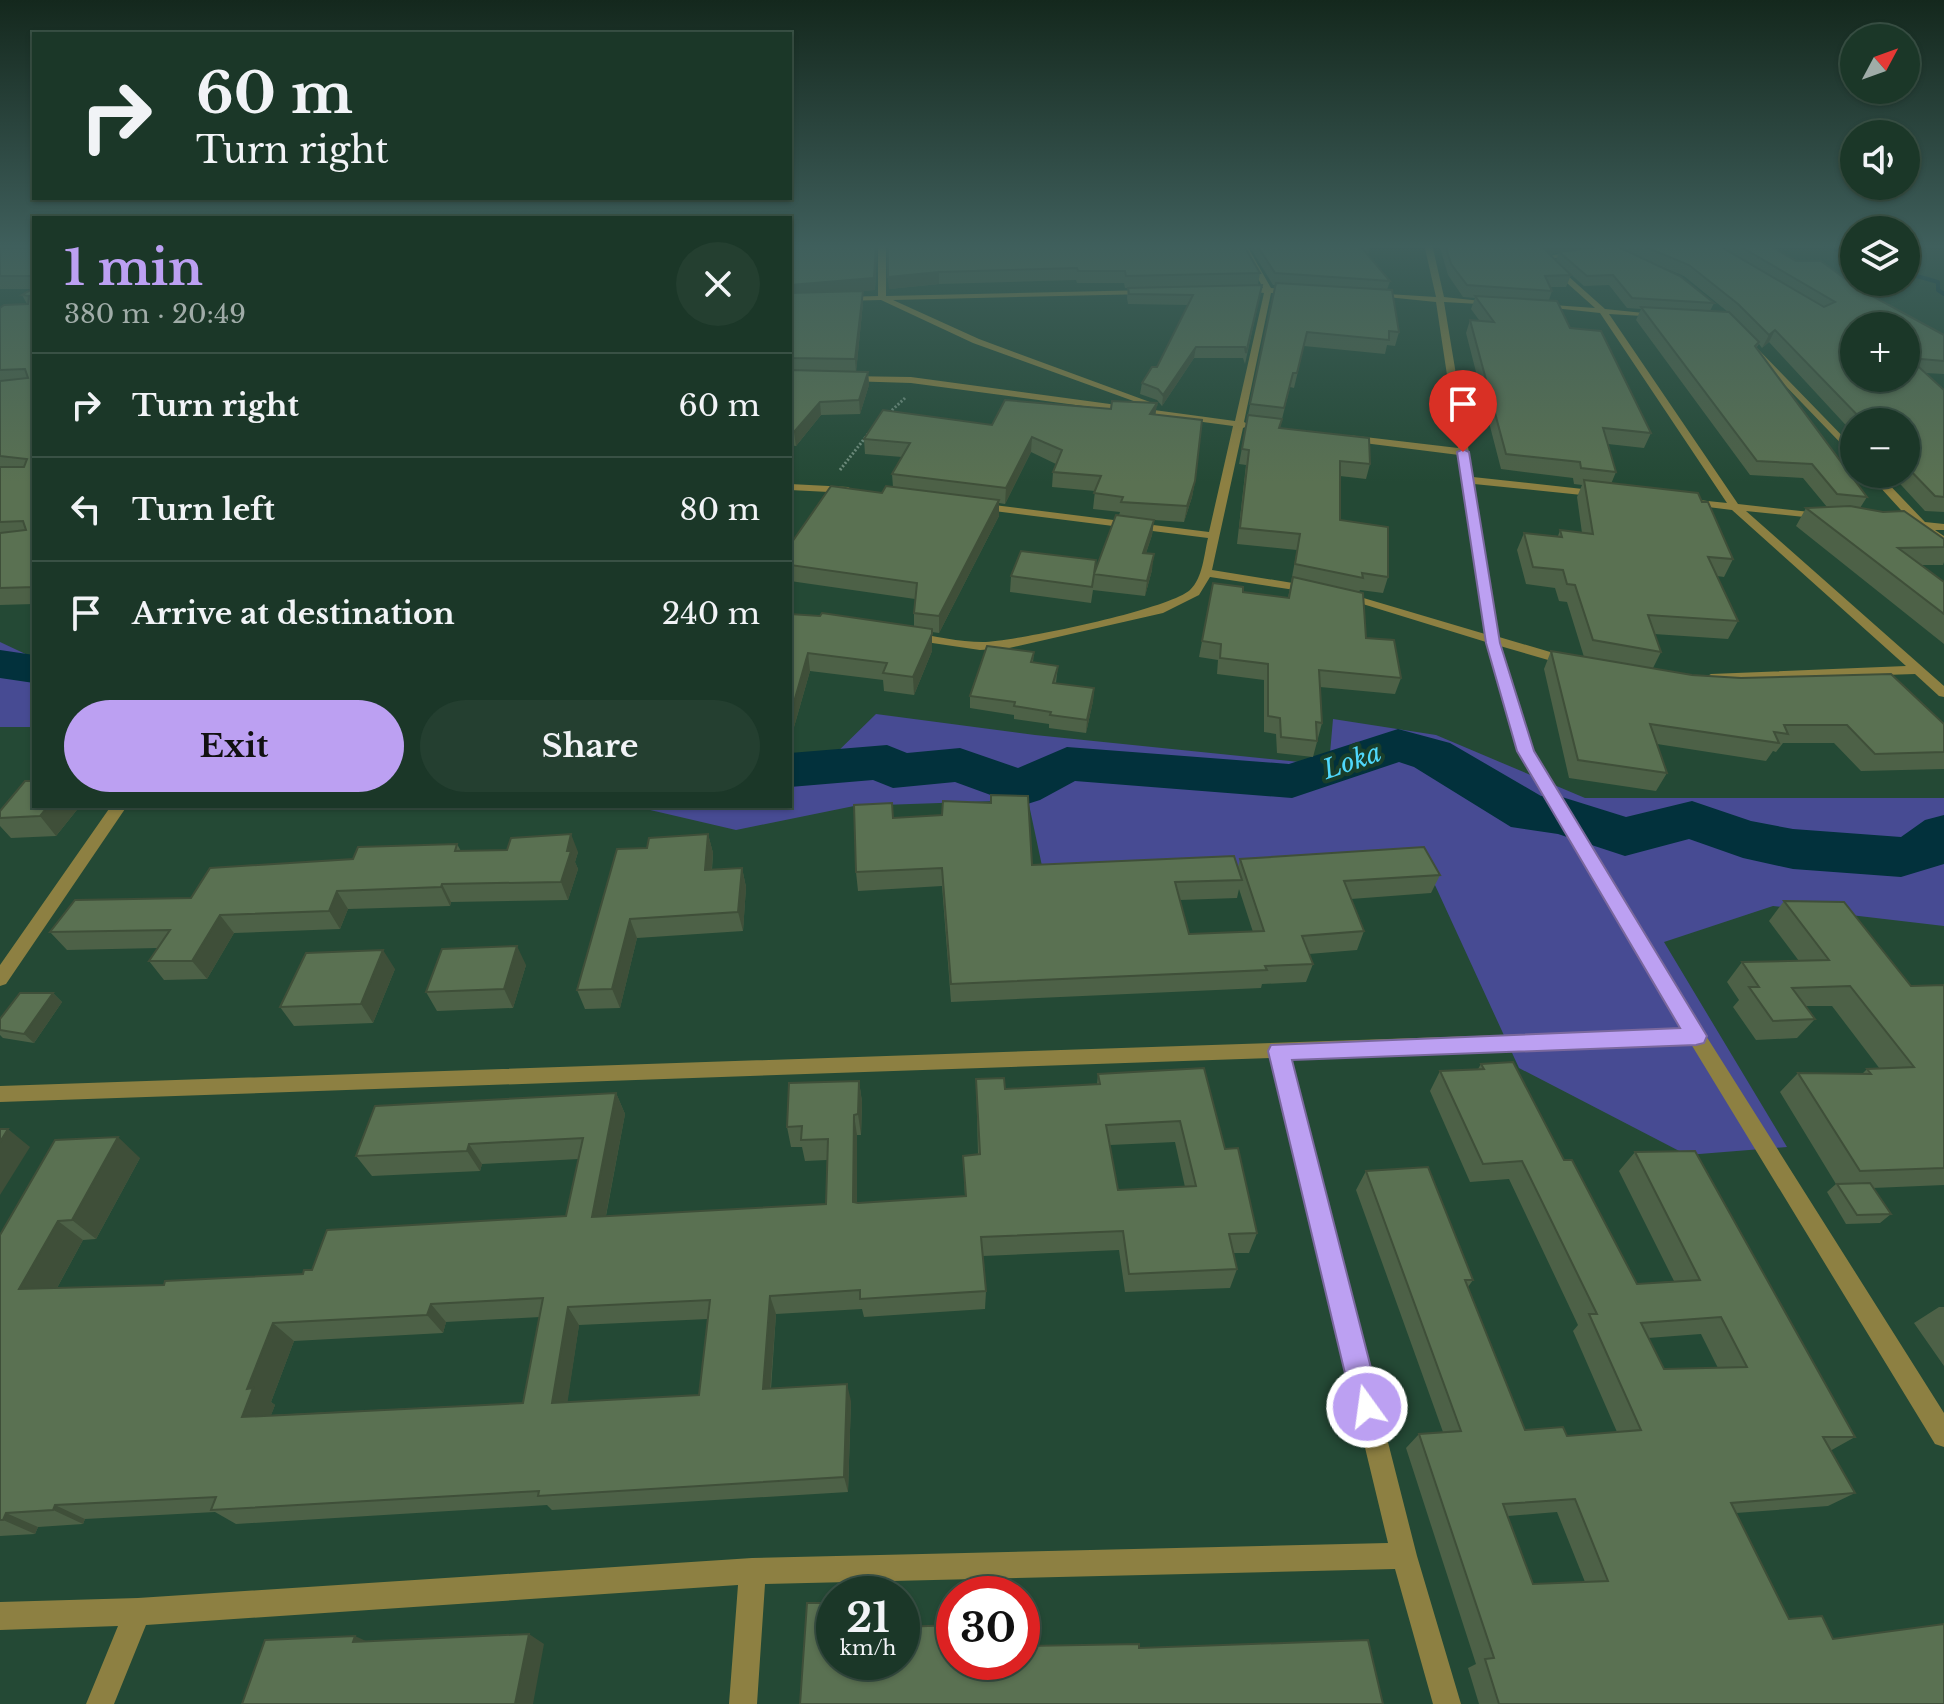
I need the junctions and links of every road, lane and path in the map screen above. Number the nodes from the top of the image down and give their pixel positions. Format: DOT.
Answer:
graph roads {
  1 [pos="938,324"];
  2 [pos="1260,324"];
  3 [pos="1444,324"];
  4 [pos="1611,324"];
  5 [pos="1748,342"];
  6 [pos="835,378"];
  7 [pos="911,380"];
  8 [pos="1184,416"];
  9 [pos="879,422"];
  10 [pos="1237,423"];
  11 [pos="1252,425"];
  12 [pos="870,432"];
  13 [pos="1342,437"];
  14 [pos="1840,439"];
  15 [pos="1463,452"];
  16 [pos="1467,480"];
  17 [pos="792,487"];
  18 [pos="828,488"];
  19 [pos="1886,488"];
  20 [pos="859,492"];
  21 [pos="1609,494"];
  22 [pos="1672,501"];
  23 [pos="967,505"];
  24 [pos="1735,507"];
  25 [pos="1844,518"];
  26 [pos="1891,522"];
  27 [pos="1922,526"];
  28 [pos="1944,527"];
  29 [pos="1215,536"];
  30 [pos="1944,541"];
  31 [pos="1206,573"];
  32 [pos="888,633"];
  33 [pos="1493,643"];
  34 [pos="1579,665"];
  35 [pos="1919,670"];
  36 [pos="1698,678"];
  37 [pos="1944,693"];
  38 [pos="118,808"];
  39 [pos="7,961"];
  40 [pos="0,979"];
  41 [pos="1696,1036"];
  42 [pos="1279,1051"];
  43 [pos="0,1094"];
  44 [pos="1944,1435"];
  45 [pos="1404,1556"];
  46 [pos="752,1571"];
  47 [pos="138,1612"];
  48 [pos="0,1616"];
  49 [pos="100,1704"];
  50 [pos="743,1704"];
  51 [pos="1447,1704"];
  1 -- 8 [label="street"];
  2 -- 10 [label="street"];
  3 -- 15 [label="street"];
  4 -- 24 [label="street"];
  5 -- 14 [label="street"];
  6 -- 7 [label="street"];
  7 -- 8 [label="street"];
  7 -- 9 [label="path"];
  8 -- 10 [label="street"];
  10 -- 11 [label="street"];
  10 -- 29 [label="street"];
  12 -- 18 [label="path"];
  13 -- 15 [label="street"];
  15 -- 16 [label="street"];
  16 -- 21 [label="street"];
  16 -- 33 [label="street"];
  17 -- 18 [label="street"];
  18 -- 20 [label="street"];
  19 -- 27 [label="street"];
  22 -- 24 [label="street"];
  23 -- 29 [label="street"];
  24 -- 25 [label="street"];
  24 -- 35 [label="street"];
  26 -- 27 [label="street"];
  27 -- 28 [label="street"];
  27 -- 30 [label="street"];
  29 -- 31 [label="street"];
  31 -- 32 [label="street"];
  31 -- 33 [label="street"];
  33 -- 34 [label="street"];
  33 -- 41 [label="street"];
  35 -- 36 [label="street"];
  35 -- 37 [label="street"];
  38 -- 39 [label="street"];
  39 -- 40 [label="street"];
  41 -- 42 [label="street"];
  41 -- 44 [label="street"];
  42 -- 43 [label="street"];
  42 -- 45 [label="street"];
  45 -- 46 [label="street"];
  45 -- 51 [label="street"];
  46 -- 47 [label="street"];
  46 -- 50 [label="street"];
  47 -- 48 [label="street"];
  47 -- 49 [label="street"];
}
